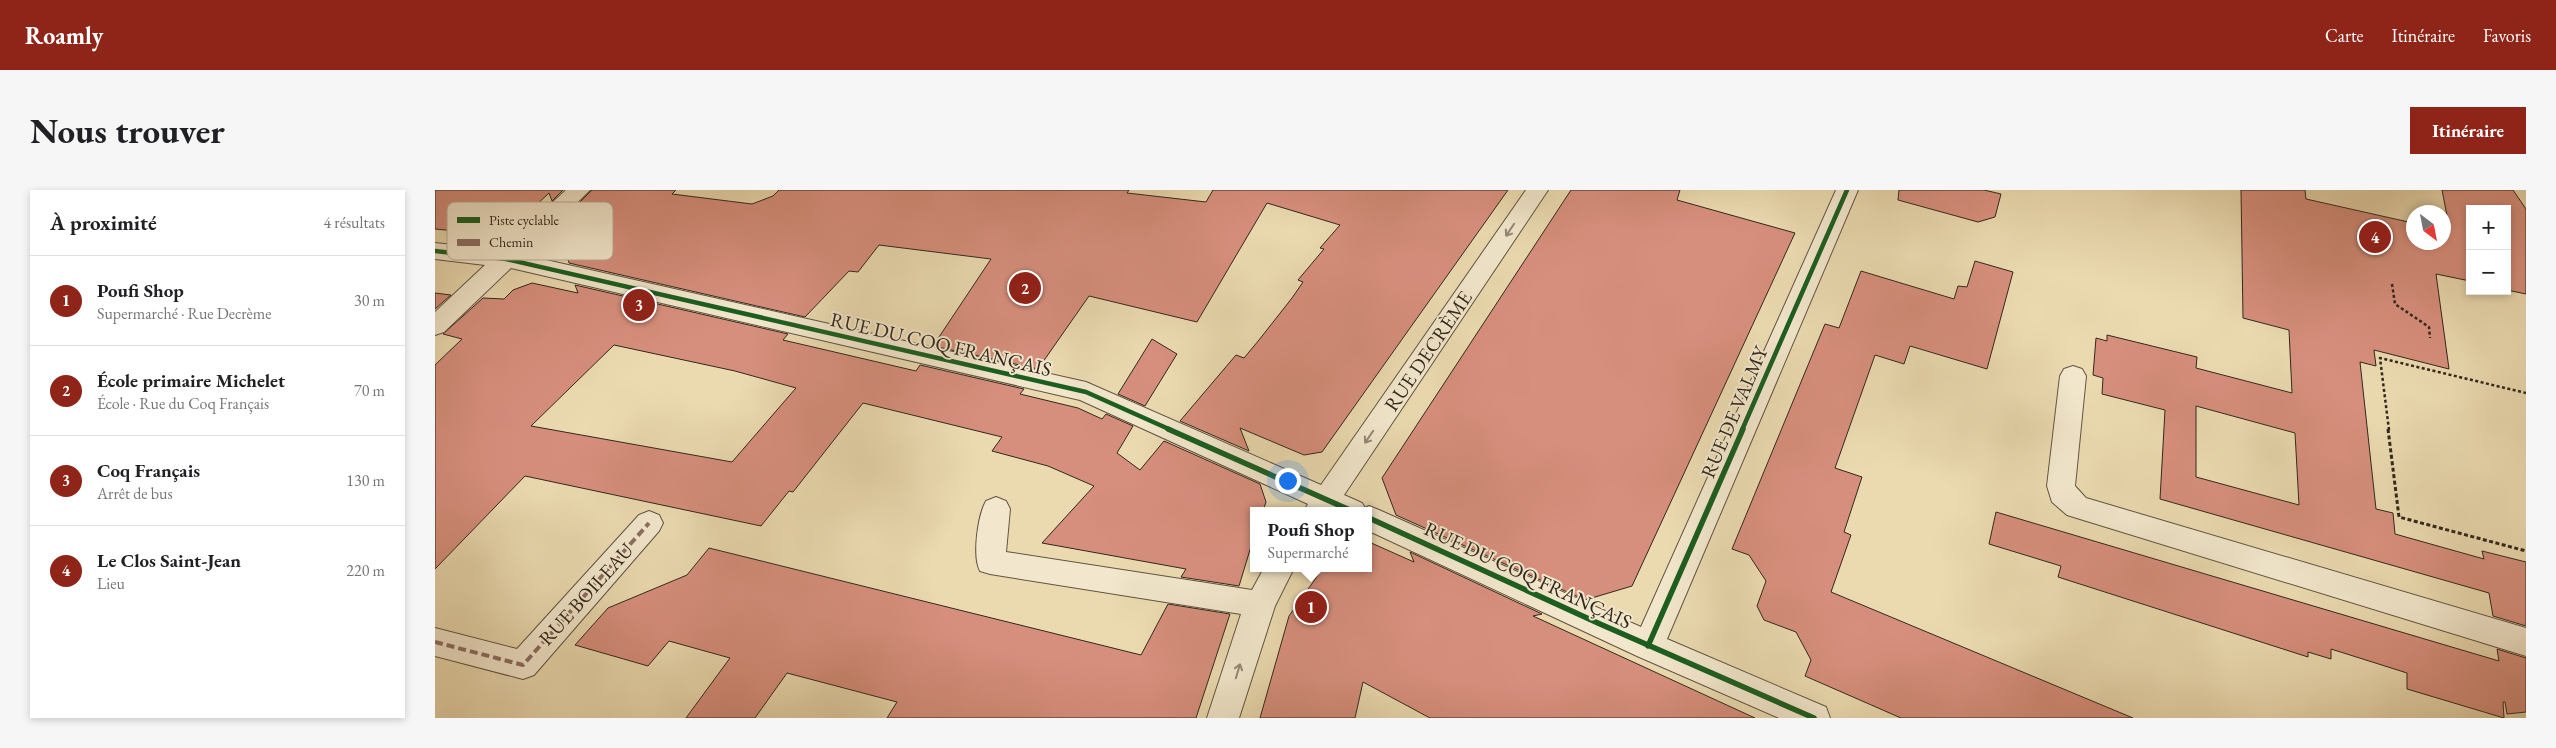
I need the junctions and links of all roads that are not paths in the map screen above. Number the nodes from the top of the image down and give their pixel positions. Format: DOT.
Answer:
graph roads {
  1 [pos="579,190"];
  2 [pos="1537,190"];
  3 [pos="1847,190"];
  4 [pos="566,202"];
  5 [pos="505,260"];
  6 [pos="510,260"];
  7 [pos="435,326"];
  8 [pos="2073,376"];
  9 [pos="1322,505"];
  10 [pos="997,509"];
  11 [pos="1372,519"];
  12 [pos="649,523"];
  13 [pos="1277,572"];
  14 [pos="1260,604"];
  15 [pos="435,642"];
  16 [pos="2526,642"];
  17 [pos="1648,646"];
  18 [pos="1223,718"];
  19 [pos="1814,718"];
  1 -- 4 [label="street"];
  2 -- 9 [label="street, RUE DECRÈME, one-way"];
  3 -- 17 [label="street, RUE DE VALMY"];
  5 -- 7 [label="street"];
  6 -- 9 [label="street, RUE DU COQ FRANÇAIS"];
  8 -- 16 [label="street"];
  10 -- 14 [label="street"];
  11 -- 17 [label="street, RUE DU COQ FRANÇAIS"];
  12 -- 15 [label="street, RUE BOILEAU"];
  13 -- 14 [label="street"];
  18 -- 14 [label="street, one-way"];
  17 -- 19 [label="street, RUE DU COQ FRANÇAIS"];
}
